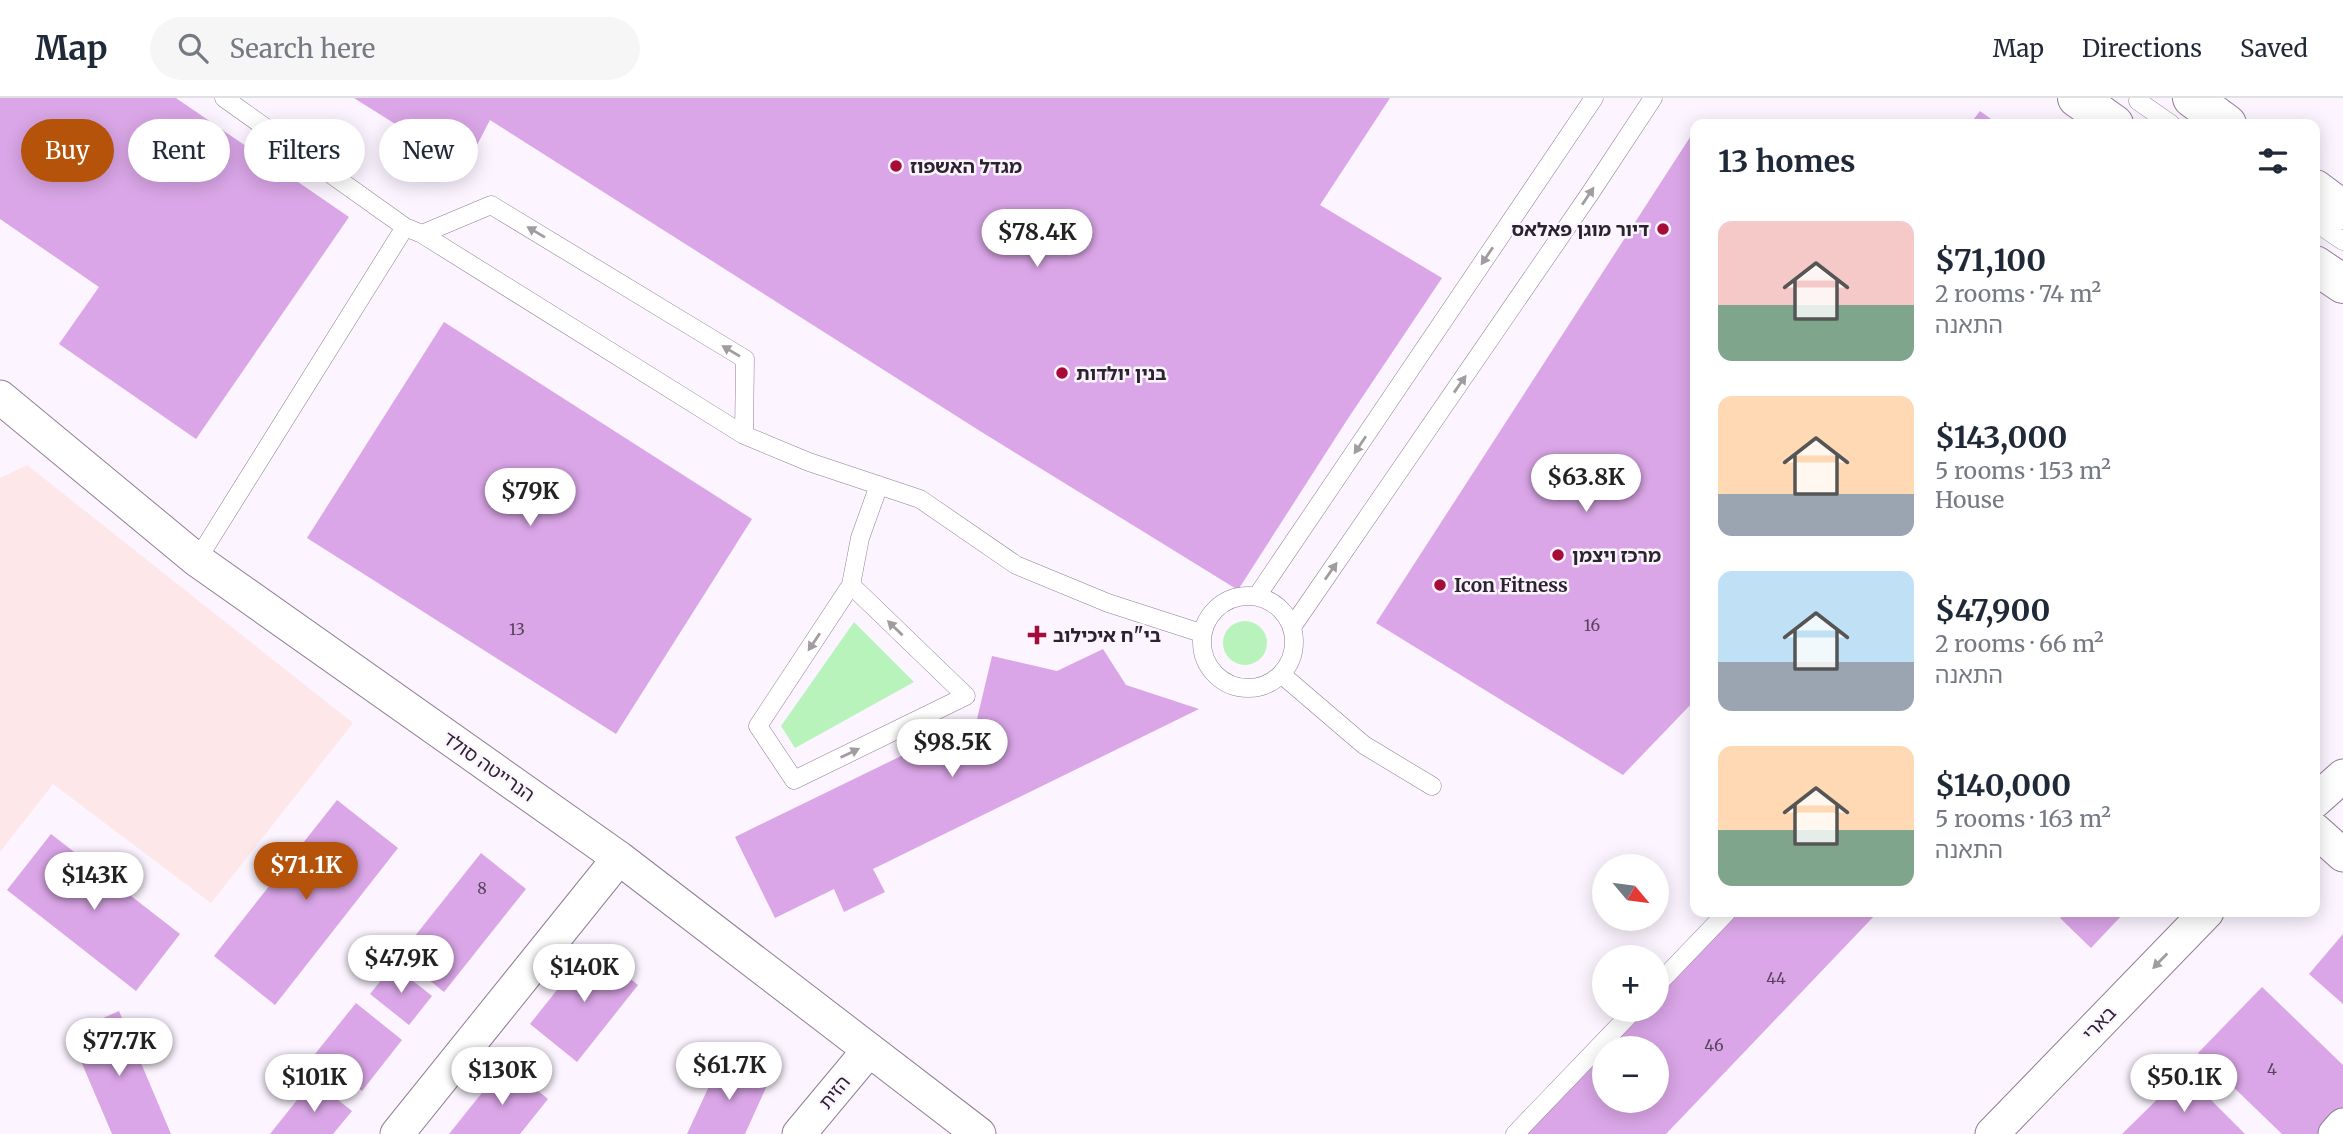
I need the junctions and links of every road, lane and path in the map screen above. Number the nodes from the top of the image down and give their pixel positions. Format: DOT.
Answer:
graph roads {
  1 [pos="224,98"];
  2 [pos="1594,98"];
  3 [pos="1653,98"];
  4 [pos="2077,98"];
  5 [pos="2192,98"];
  6 [pos="2126,113"];
  7 [pos="2151,119"];
  8 [pos="2220,119"];
  9 [pos="2320,193"];
  10 [pos="2343,210"];
  11 [pos="2320,225"];
  12 [pos="413,231"];
  13 [pos="2343,241"];
  14 [pos="2320,268"];
  15 [pos="2343,284"];
  16 [pos="0,397"];
  17 [pos="744,435"];
  18 [pos="879,485"];
  19 [pos="197,560"];
  20 [pos="851,585"];
  21 [pos="1257,596"];
  22 [pos="1292,627"];
  23 [pos="1201,633"];
  24 [pos="1281,674"];
  25 [pos="2343,776"];
  26 [pos="1432,786"];
  27 [pos="2320,797"];
  28 [pos="2320,834"];
  29 [pos="2343,855"];
  30 [pos="619,858"];
  31 [pos="1722,917"];
  32 [pos="2202,917"];
  33 [pos="1669,972"];
  34 [pos="1622,1022"];
  35 [pos="869,1049"];
  36 [pos="2343,1125"];
  37 [pos="397,1134"];
  38 [pos="799,1134"];
  39 [pos="979,1134"];
  40 [pos="1514,1134"];
  41 [pos="1992,1134"];
  42 [pos="2335,1134"];
  1 -- 12 [label="lane"];
  2 -- 21 [label="lane, one-way"];
  22 -- 3 [label="lane, one-way"];
  4 -- 6 [label="street"];
  5 -- 8 [label="street"];
  6 -- 7 [label="lane"];
  9 -- 10 [label="street"];
  11 -- 13 [label="lane"];
  12 -- 17 [label="lane"];
  17 -- 12 [label="lane, one-way"];
  12 -- 19 [label="lane"];
  14 -- 15 [label="street"];
  16 -- 19 [label="street, הנרייטה סולד"];
  17 -- 18 [label="lane"];
  18 -- 20 [label="lane"];
  18 -- 23 [label="lane"];
  19 -- 30 [label="street, הנרייטה סולד"];
  20 -- 20 [label="lane, one-way"];
  21 -- 22 [label="lane"];
  21 -- 23 [label="lane"];
  22 -- 24 [label="lane"];
  23 -- 24 [label="lane"];
  24 -- 26 [label="lane"];
  25 -- 27 [label="street"];
  28 -- 29 [label="street"];
  30 -- 35 [label="street, הנרייטה סולד"];
  30 -- 37 [label="street"];
  31 -- 33 [label="lane"];
  32 -- 41 [label="street, בארי, one-way"];
  34 -- 40 [label="lane"];
  35 -- 38 [label="street, הזית"];
  35 -- 39 [label="street, הנרייטה סולד"];
  36 -- 42 [label="street"];
}
